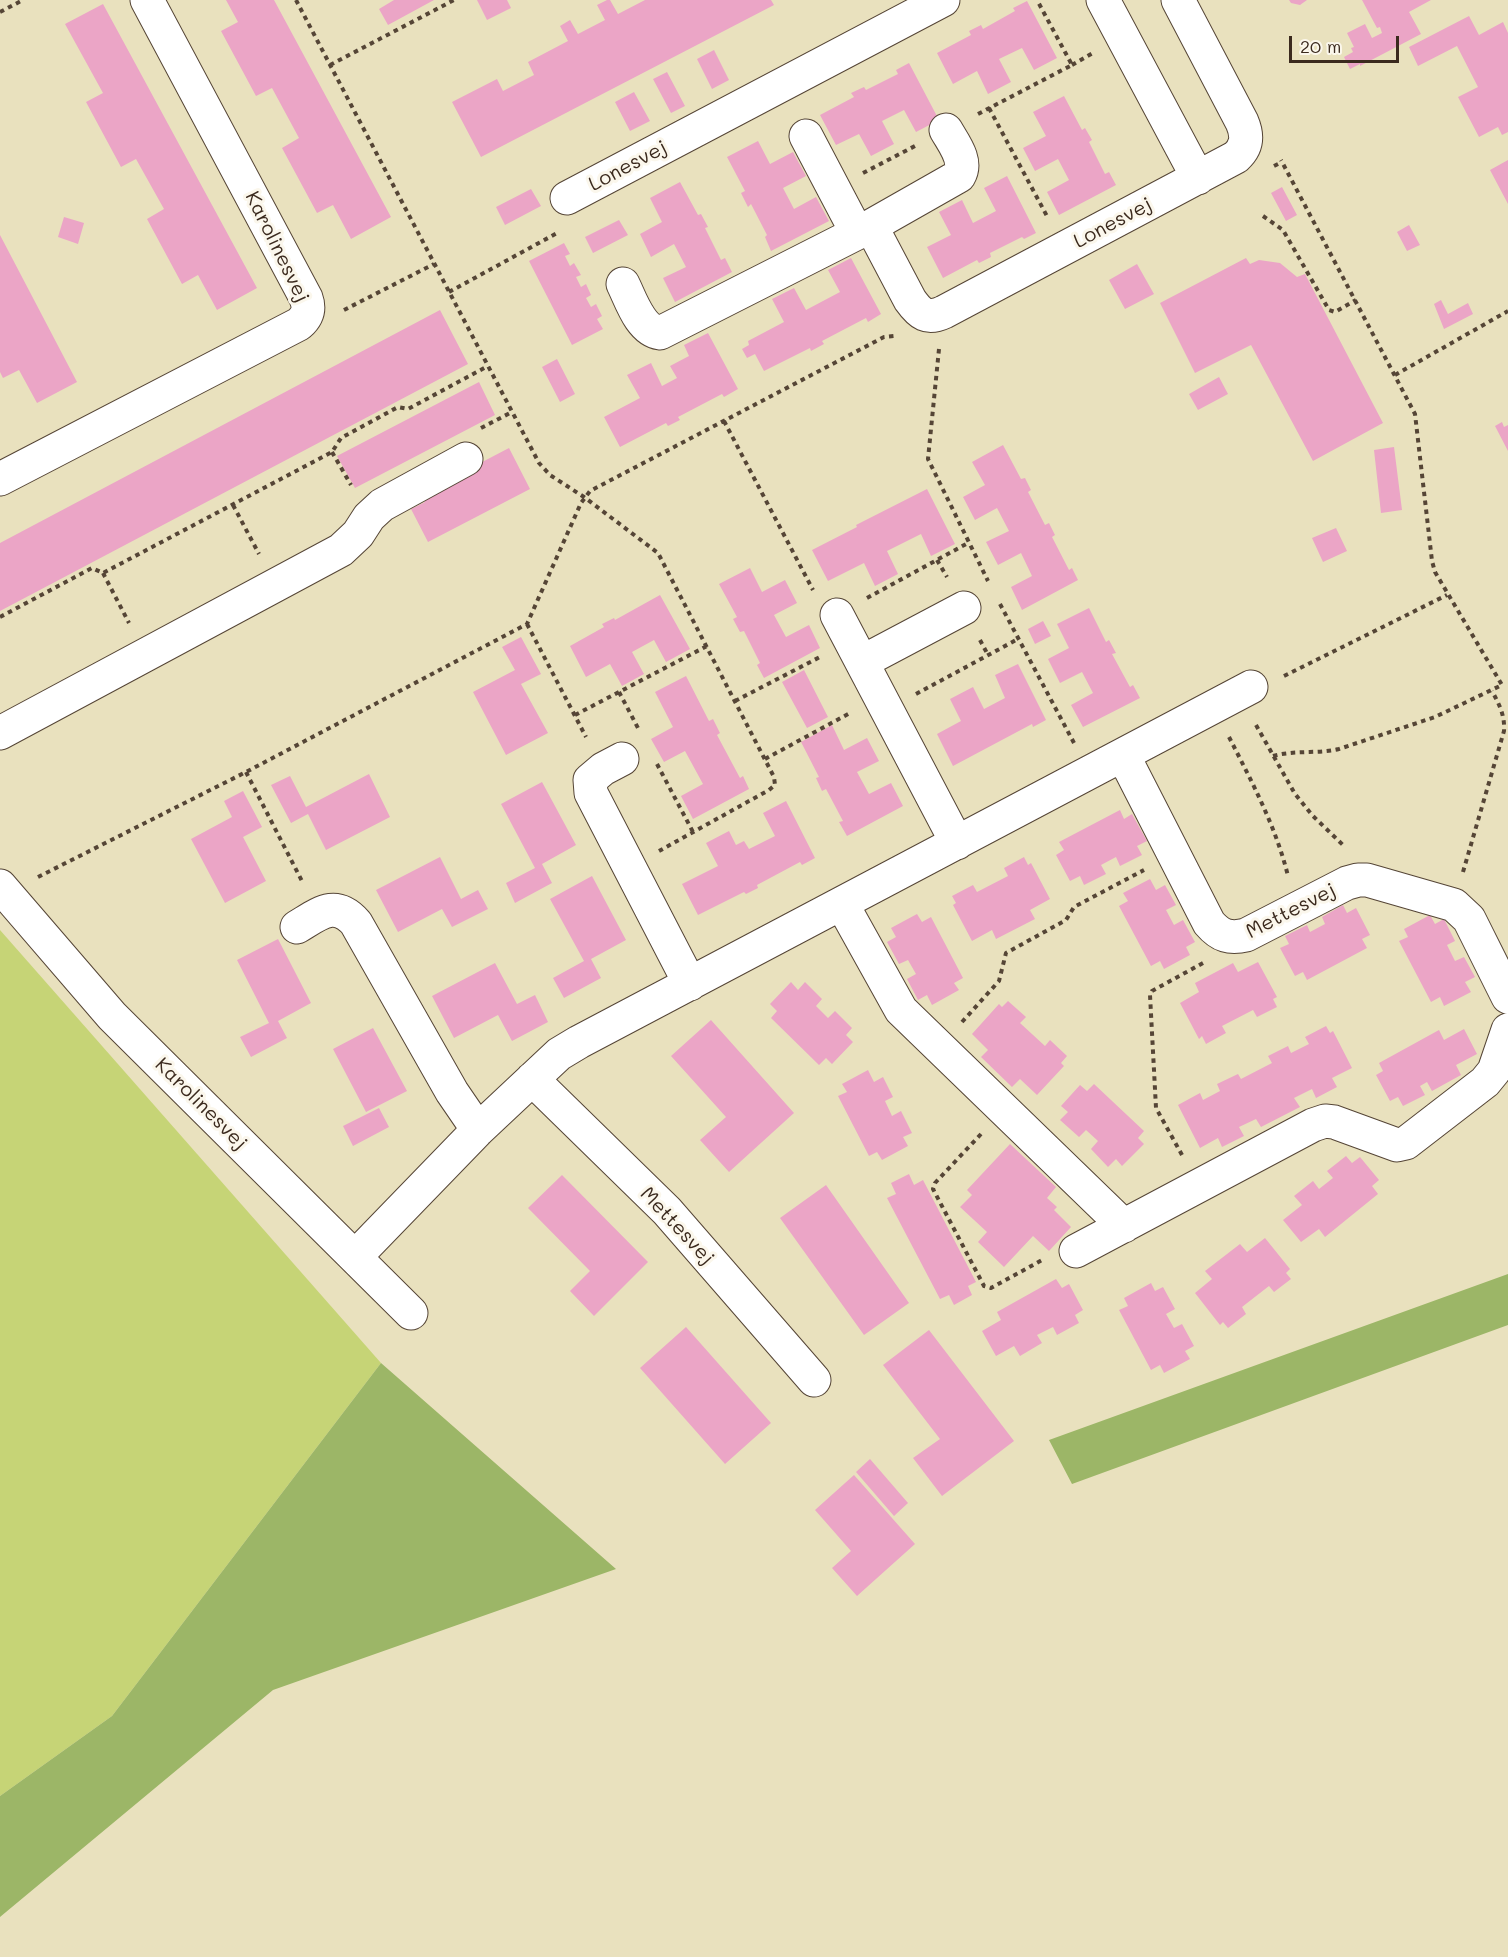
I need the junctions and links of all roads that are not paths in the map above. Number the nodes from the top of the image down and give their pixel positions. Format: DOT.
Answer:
graph roads {
  1 [pos="147,0"];
  2 [pos="943,0"];
  3 [pos="1103,0"];
  4 [pos="1178,0"];
  5 [pos="946,130"];
  6 [pos="806,136"];
  7 [pos="1198,178"];
  8 [pos="567,198"];
  9 [pos="864,229"];
  10 [pos="623,284"];
  11 [pos="466,459"];
  12 [pos="0,479"];
  13 [pos="964,608"];
  14 [pos="1234,696"];
  15 [pos="0,734"];
  16 [pos="1124,755"];
  17 [pos="612,764"];
  18 [pos="957,843"];
  19 [pos="3,890"];
  20 [pos="842,904"];
  21 [pos="308,920"];
  22 [pos="690,984"];
  23 [pos="1508,997"];
  24 [pos="1508,1030"];
  25 [pos="532,1079"];
  26 [pos="478,1130"];
  27 [pos="1124,1226"];
  28 [pos="1076,1251"];
  29 [pos="355,1257"];
  30 [pos="411,1313"];
  31 [pos="814,1380"];
  1 -- 12 [label="street, Karolinesvej"];
  2 -- 8 [label="street, Lonesvej"];
  3 -- 7 [label="street"];
  4 -- 7 [label="street, Lonesvej"];
  5 -- 9 [label="street"];
  6 -- 9 [label="street"];
  7 -- 9 [label="street, Lonesvej"];
  9 -- 10 [label="street"];
  11 -- 15 [label="street"];
  13 -- 18 [label="street"];
  14 -- 16 [label="street"];
  16 -- 18 [label="street"];
  16 -- 23 [label="street, Mettesvej"];
  17 -- 22 [label="street"];
  18 -- 20 [label="street"];
  19 -- 29 [label="street, Karolinesvej"];
  20 -- 22 [label="street"];
  20 -- 27 [label="street"];
  21 -- 26 [label="street"];
  22 -- 25 [label="street"];
  24 -- 27 [label="street"];
  25 -- 26 [label="street"];
  25 -- 31 [label="street, Mettesvej"];
  26 -- 29 [label="street"];
  27 -- 28 [label="street"];
  29 -- 30 [label="street, Karolinesvej"];
}
